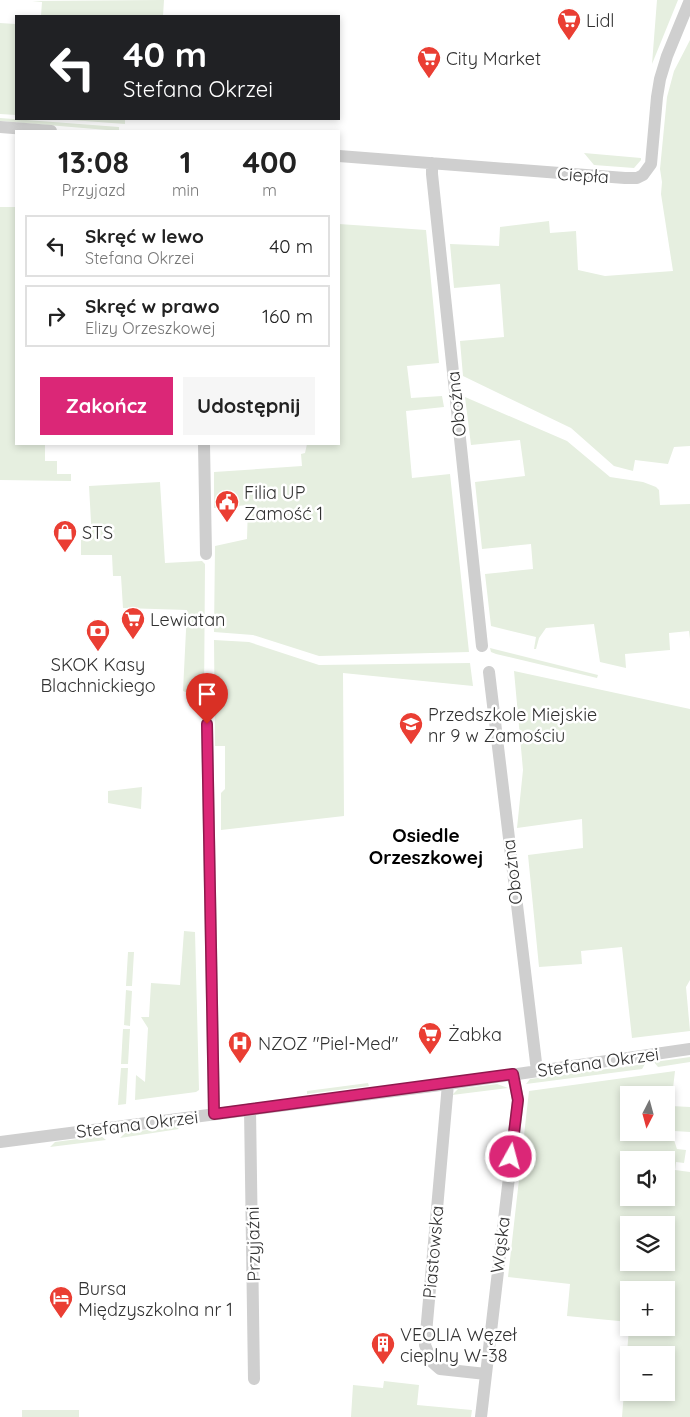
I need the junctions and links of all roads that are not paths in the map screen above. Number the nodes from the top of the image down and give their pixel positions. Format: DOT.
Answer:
graph roads {
  1 [pos="690,0"];
  2 [pos="0,127"];
  3 [pos="38,130"];
  4 [pos="340,156"];
  5 [pos="432,163"];
  6 [pos="204,445"];
  7 [pos="206,554"];
  8 [pos="482,646"];
  9 [pos="489,672"];
  10 [pos="207,724"];
  11 [pos="690,1049"];
  12 [pos="537,1071"];
  13 [pos="513,1074"];
  14 [pos="448,1084"];
  15 [pos="250,1109"];
  16 [pos="214,1114"];
  17 [pos="0,1142"];
  18 [pos="486,1374"];
  19 [pos="254,1379"];
  20 [pos="481,1417"];
  1 -- 5 [label="street, Ciepła"];
  2 -- 3 [label="street"];
  4 -- 5 [label="street, Ciepła"];
  5 -- 8 [label="street, Oboźna"];
  6 -- 7 [label="street"];
  9 -- 12 [label="street, Oboźna"];
  10 -- 16 [label="street"];
  11 -- 12 [label="street, Stefana Okrzei"];
  12 -- 13 [label="street, Stefana Okrzei"];
  13 -- 14 [label="street, Stefana Okrzei"];
  13 -- 18 [label="street, Wąska"];
  14 -- 15 [label="street, Stefana Okrzei"];
  14 -- 18 [label="street, Piastowska"];
  15 -- 16 [label="street, Stefana Okrzei"];
  15 -- 19 [label="street, Przyjaźni"];
  16 -- 17 [label="street, Stefana Okrzei"];
  18 -- 20 [label="street, Wąska"];
}
